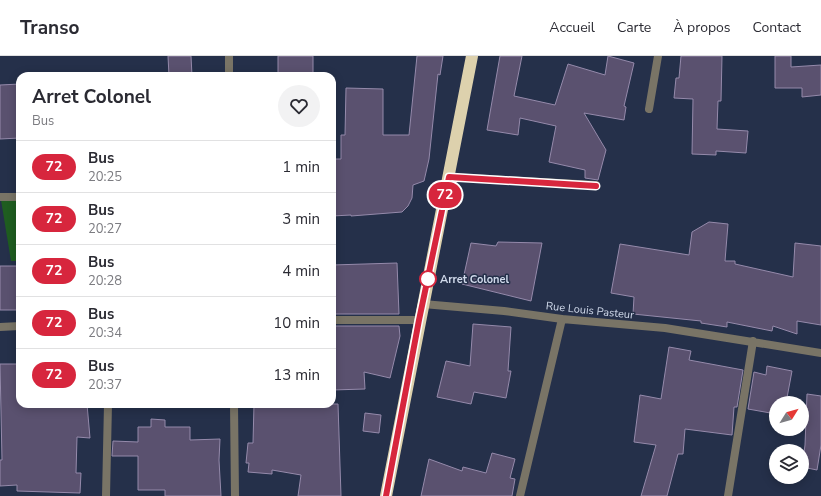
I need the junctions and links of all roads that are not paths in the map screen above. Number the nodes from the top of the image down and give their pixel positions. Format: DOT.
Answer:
graph roads {
  1 [pos="229,56"];
  2 [pos="472,56"];
  3 [pos="658,56"];
  4 [pos="229,72"];
  5 [pos="649,109"];
  6 [pos="449,177"];
  7 [pos="596,186"];
  8 [pos="0,197"];
  9 [pos="16,197"];
  10 [pos="423,304"];
  11 [pos="562,319"];
  12 [pos="336,320"];
  13 [pos="419,320"];
  14 [pos="16,326"];
  15 [pos="0,327"];
  16 [pos="754,342"];
  17 [pos="821,353"];
  18 [pos="108,408"];
  19 [pos="234,408"];
  20 [pos="235,495"];
  21 [pos="106,496"];
  22 [pos="243,496"];
  23 [pos="386,496"];
  24 [pos="520,496"];
  25 [pos="728,496"];
  1 -- 4 [label="street"];
  2 -- 6 [label="highway"];
  3 -- 5 [label="street"];
  6 -- 7 [label="street"];
  6 -- 10 [label="highway"];
  8 -- 9 [label="street"];
  10 -- 11 [label="street, Rue Louis Pasteur"];
  10 -- 13 [label="highway"];
  11 -- 16 [label="street, Rue Louis Pasteur"];
  11 -- 24 [label="street"];
  12 -- 13 [label="street"];
  13 -- 23 [label="highway"];
  14 -- 15 [label="street"];
  16 -- 17 [label="street, Rue Louis Pasteur"];
  16 -- 25 [label="street"];
  18 -- 21 [label="street"];
  19 -- 20 [label="street"];
  20 -- 22 [label="street"];
}
